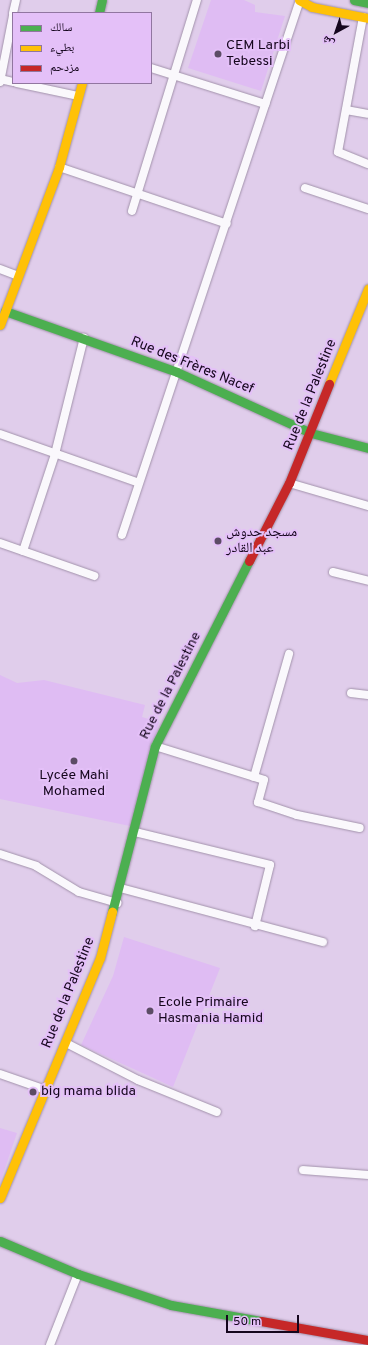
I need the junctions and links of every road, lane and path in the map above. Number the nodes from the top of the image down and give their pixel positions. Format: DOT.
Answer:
graph roads {
  1 [pos="16,0"];
  2 [pos="102,0"];
  3 [pos="197,0"];
  4 [pos="300,0"];
  5 [pos="354,0"];
  6 [pos="368,3"];
  7 [pos="14,12"];
  8 [pos="99,12"];
  9 [pos="365,17"];
  10 [pos="12,21"];
  11 [pos="152,68"];
  12 [pos="173,74"];
  13 [pos="0,80"];
  14 [pos="12,82"];
  15 [pos="22,84"];
  16 [pos="82,84"];
  17 [pos="78,96"];
  18 [pos="265,104"];
  19 [pos="346,110"];
  20 [pos="368,114"];
  21 [pos="368,164"];
  22 [pos="58,167"];
  23 [pos="304,188"];
  24 [pos="136,195"];
  25 [pos="368,209"];
  26 [pos="132,211"];
  27 [pos="227,224"];
  28 [pos="0,269"];
  29 [pos="18,276"];
  30 [pos="368,289"];
  31 [pos="5,311"];
  32 [pos="0,325"];
  33 [pos="84,338"];
  34 [pos="177,372"];
  35 [pos="311,433"];
  36 [pos="0,434"];
  37 [pos="368,448"];
  38 [pos="55,454"];
  39 [pos="139,483"];
  40 [pos="289,483"];
  41 [pos="368,506"];
  42 [pos="122,535"];
  43 [pos="0,543"];
  44 [pos="23,551"];
  45 [pos="333,572"];
  46 [pos="94,576"];
  47 [pos="368,581"];
  48 [pos="289,654"];
  49 [pos="351,693"];
  50 [pos="368,695"];
  51 [pos="155,746"];
  52 [pos="254,777"];
  53 [pos="360,828"];
  54 [pos="135,832"];
  55 [pos="0,854"];
  56 [pos="120,888"];
  57 [pos="117,903"];
  58 [pos="255,926"];
  59 [pos="323,942"];
  60 [pos="66,1043"];
  61 [pos="0,1074"];
  62 [pos="43,1089"];
  63 [pos="217,1112"];
  64 [pos="303,1170"];
  65 [pos="368,1175"];
  66 [pos="0,1198"];
  67 [pos="0,1240"];
  68 [pos="78,1274"];
  69 [pos="368,1340"];
  70 [pos="50,1345"];
  1 -- 7 [label="street"];
  2 -- 8 [label="street"];
  3 -- 12 [label="street"];
  4 -- 9 [label="street"];
  4 -- 18 [label="street"];
  5 -- 6 [label="street"];
  9 -- 19 [label="street"];
  10 -- 13 [label="street"];
  11 -- 12 [label="street"];
  12 -- 18 [label="street"];
  12 -- 24 [label="street"];
  13 -- 14 [label="street"];
  15 -- 17 [label="street"];
  16 -- 17 [label="street"];
  17 -- 22 [label="street"];
  18 -- 27 [label="street"];
  19 -- 20 [label="street"];
  19 -- 21 [label="street"];
  22 -- 24 [label="street"];
  22 -- 29 [label="street"];
  23 -- 25 [label="street"];
  24 -- 26 [label="street"];
  24 -- 27 [label="street"];
  27 -- 34 [label="street"];
  28 -- 29 [label="street"];
  29 -- 31 [label="street"];
  30 -- 35 [label="street, Rue de la Palestine"];
  31 -- 32 [label="street"];
  31 -- 33 [label="street, Rue des Frères Nacef"];
  33 -- 34 [label="street, Rue des Frères Nacef"];
  33 -- 38 [label="street"];
  34 -- 35 [label="street, Rue des Frères Nacef"];
  34 -- 39 [label="street"];
  35 -- 37 [label="street, Rue des Frères Nacef"];
  35 -- 40 [label="street, Rue de la Palestine"];
  36 -- 38 [label="street"];
  38 -- 39 [label="street"];
  38 -- 44 [label="street"];
  39 -- 42 [label="street"];
  40 -- 41 [label="street"];
  40 -- 51 [label="street, Rue de la Palestine"];
  43 -- 44 [label="street"];
  44 -- 46 [label="street"];
  45 -- 47 [label="street"];
  48 -- 52 [label="street"];
  49 -- 50 [label="street"];
  51 -- 52 [label="street"];
  51 -- 54 [label="street, Rue de la Palestine"];
  52 -- 53 [label="street"];
  54 -- 56 [label="street, Rue de la Palestine"];
  54 -- 58 [label="street"];
  55 -- 57 [label="street"];
  56 -- 57 [label="street, Rue de la Palestine"];
  56 -- 58 [label="street"];
  57 -- 60 [label="street, Rue de la Palestine"];
  58 -- 59 [label="street"];
  60 -- 62 [label="street, Rue de la Palestine"];
  60 -- 63 [label="street"];
  61 -- 62 [label="street"];
  62 -- 66 [label="street, Rue de la Palestine"];
  64 -- 65 [label="street"];
  67 -- 68 [label="street"];
  68 -- 69 [label="street"];
  68 -- 70 [label="street"];
}
